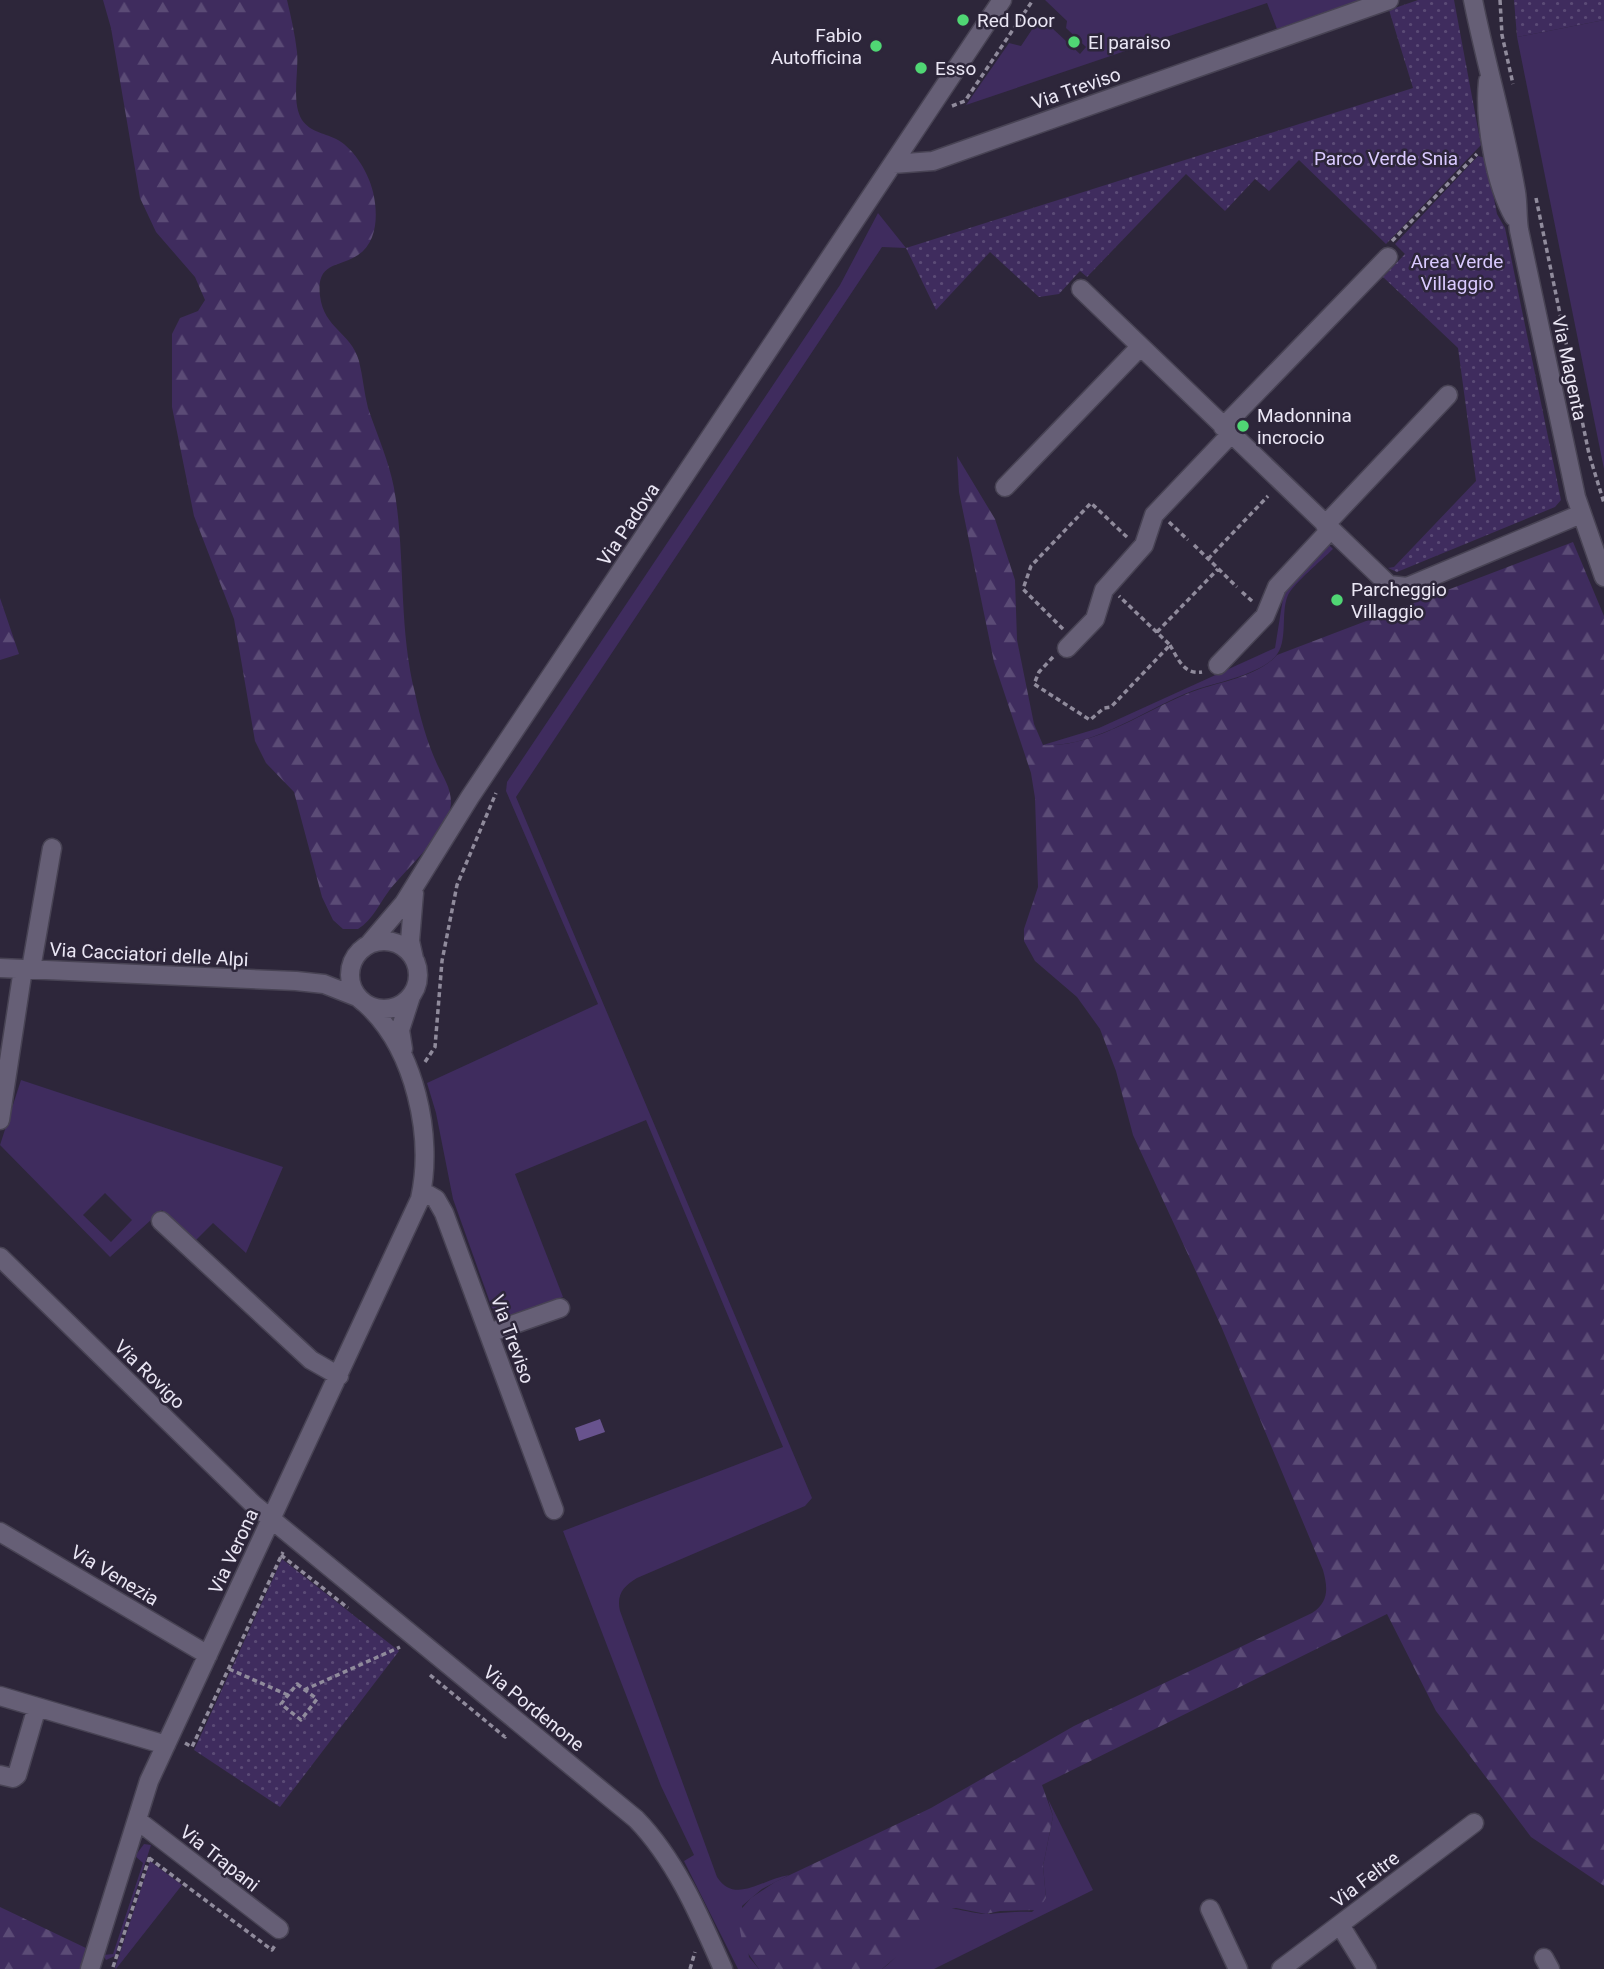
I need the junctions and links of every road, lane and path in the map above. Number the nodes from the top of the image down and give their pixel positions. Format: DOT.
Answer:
graph roads {
  1 [pos="1002,0"];
  2 [pos="1389,0"];
  3 [pos="1473,0"];
  4 [pos="1500,0"];
  5 [pos="1487,70"];
  6 [pos="1513,87"];
  7 [pos="1494,149"];
  8 [pos="893,164"];
  9 [pos="1535,191"];
  10 [pos="1519,230"];
  11 [pos="1388,257"];
  12 [pos="1081,289"];
  13 [pos="1140,347"];
  14 [pos="1448,395"];
  15 [pos="1227,431"];
  16 [pos="1005,487"];
  17 [pos="1268,496"];
  18 [pos="1604,503"];
  19 [pos="1158,511"];
  20 [pos="1581,514"];
  21 [pos="1328,528"];
  22 [pos="1188,540"];
  23 [pos="1194,545"];
  24 [pos="1140,550"];
  25 [pos="1208,559"];
  26 [pos="1218,569"];
  27 [pos="1604,577"];
  28 [pos="1108,585"];
  29 [pos="1237,587"];
  30 [pos="1157,632"];
  31 [pos="1070,645"];
  32 [pos="1170,645"];
  33 [pos="1218,664"];
  34 [pos="497,790"];
  35 [pos="52,848"];
  36 [pos="416,883"];
  37 [pos="362,950"];
  38 [pos="415,960"];
  39 [pos="0,968"];
  40 [pos="27,969"];
  41 [pos="296,981"];
  42 [pos="411,996"];
  43 [pos="361,1001"];
  44 [pos="407,1069"];
  45 [pos="0,1120"];
  46 [pos="422,1191"];
  47 [pos="161,1222"];
  48 [pos="0,1257"];
  49 [pos="560,1308"];
  50 [pos="489,1333"];
  51 [pos="339,1376"];
  52 [pos="554,1510"];
  53 [pos="272,1518"];
  54 [pos="0,1532"];
  55 [pos="293,1537"];
  56 [pos="281,1555"];
  57 [pos="356,1614"];
  58 [pos="388,1639"];
  59 [pos="404,1641"];
  60 [pos="208,1655"];
  61 [pos="409,1657"];
  62 [pos="419,1666"];
  63 [pos="229,1668"];
  64 [pos="304,1690"];
  65 [pos="288,1695"];
  66 [pos="0,1696"];
  67 [pos="37,1707"];
  68 [pos="510,1734"];
  69 [pos="172,1748"];
  70 [pos="0,1774"];
  71 [pos="137,1820"];
  72 [pos="1474,1823"];
  73 [pos="159,1837"];
  74 [pos="149,1857"];
  75 [pos="1210,1909"];
  76 [pos="1340,1925"];
  77 [pos="279,1935"];
  78 [pos="695,1943"];
  79 [pos="113,1967"];
  80 [pos="716,1967"];
  81 [pos="90,1969"];
  82 [pos="690,1969"];
  83 [pos="1238,1969"];
  84 [pos="1281,1969"];
  85 [pos="1367,1969"];
  1 -- 8 [label="street, Via Padova"];
  2 -- 8 [label="street, Via Treviso"];
  3 -- 5 [label="street, Via Magenta"];
  4 -- 6 [label="path"];
  5 -- 7 [label="street, Via Magenta"];
  5 -- 10 [label="street, Via Magenta"];
  7 -- 10 [label="street, Via Magenta"];
  7 -- 11 [label="path"];
  8 -- 36 [label="street, Via Padova"];
  9 -- 18 [label="path"];
  10 -- 20 [label="street, Via Magenta"];
  11 -- 15 [label="street"];
  12 -- 13 [label="street"];
  13 -- 15 [label="street"];
  13 -- 16 [label="street"];
  14 -- 21 [label="street"];
  15 -- 19 [label="street"];
  15 -- 21 [label="street"];
  17 -- 25 [label="path"];
  19 -- 22 [label="path"];
  19 -- 24 [label="street"];
  20 -- 21 [label="street"];
  20 -- 27 [label="street, Via Magenta"];
  21 -- 33 [label="street"];
  23 -- 25 [label="path"];
  24 -- 28 [label="street"];
  24 -- 31 [label="path"];
  25 -- 26 [label="path"];
  26 -- 29 [label="path"];
  26 -- 30 [label="path"];
  28 -- 30 [label="path"];
  28 -- 31 [label="street"];
  30 -- 32 [label="path"];
  31 -- 32 [label="path"];
  32 -- 33 [label="path"];
  34 -- 44 [label="path"];
  35 -- 40 [label="street"];
  36 -- 37 [label="street, Via Padova"];
  36 -- 38 [label="street, Via Padova"];
  37 -- 38 [label="street"];
  37 -- 41 [label="street, Via Cacciatori delle Alpi"];
  37 -- 43 [label="street"];
  38 -- 42 [label="street"];
  39 -- 40 [label="street, Via Cacciatori delle Alpi"];
  40 -- 41 [label="street, Via Cacciatori delle Alpi"];
  40 -- 45 [label="street"];
  41 -- 43 [label="street, Via Cacciatori delle Alpi"];
  42 -- 43 [label="street, Via Cacciatori delle Alpi"];
  42 -- 44 [label="street, Via Verona"];
  43 -- 44 [label="street, Via Verona"];
  44 -- 46 [label="street, Via Verona"];
  46 -- 50 [label="street, Via Treviso"];
  46 -- 51 [label="street, Via Verona"];
  47 -- 51 [label="street"];
  48 -- 53 [label="street, Via Rovigo"];
  49 -- 50 [label="street"];
  50 -- 52 [label="street, Via Treviso"];
  51 -- 53 [label="street, Via Verona"];
  53 -- 55 [label="street, Via Pordenone"];
  53 -- 60 [label="street, Via Verona"];
  54 -- 60 [label="street, Via Venezia"];
  55 -- 56 [label="path"];
  55 -- 59 [label="street, Via Pordenone"];
  56 -- 57 [label="path"];
  56 -- 63 [label="path"];
  58 -- 59 [label="path"];
  59 -- 61 [label="path"];
  59 -- 64 [label="path"];
  59 -- 80 [label="street, Via Pordenone"];
  60 -- 69 [label="street, Via Verona"];
  62 -- 68 [label="path"];
  63 -- 65 [label="path"];
  63 -- 69 [label="path"];
  64 -- 65 [label="path"];
  64 -- 65 [label="path"];
  66 -- 67 [label="street"];
  67 -- 69 [label="street"];
  67 -- 70 [label="street"];
  69 -- 71 [label="street, Via Verona"];
  71 -- 73 [label="street, Via Trapani"];
  71 -- 81 [label="street, Via Verona"];
  72 -- 76 [label="street, Via Feltre"];
  73 -- 74 [label="path"];
  73 -- 77 [label="street, Via Trapani"];
  74 -- 77 [label="path"];
  74 -- 79 [label="path"];
  75 -- 83 [label="street"];
  76 -- 84 [label="street, Via Feltre"];
  76 -- 85 [label="street"];
  78 -- 82 [label="path"];
}
